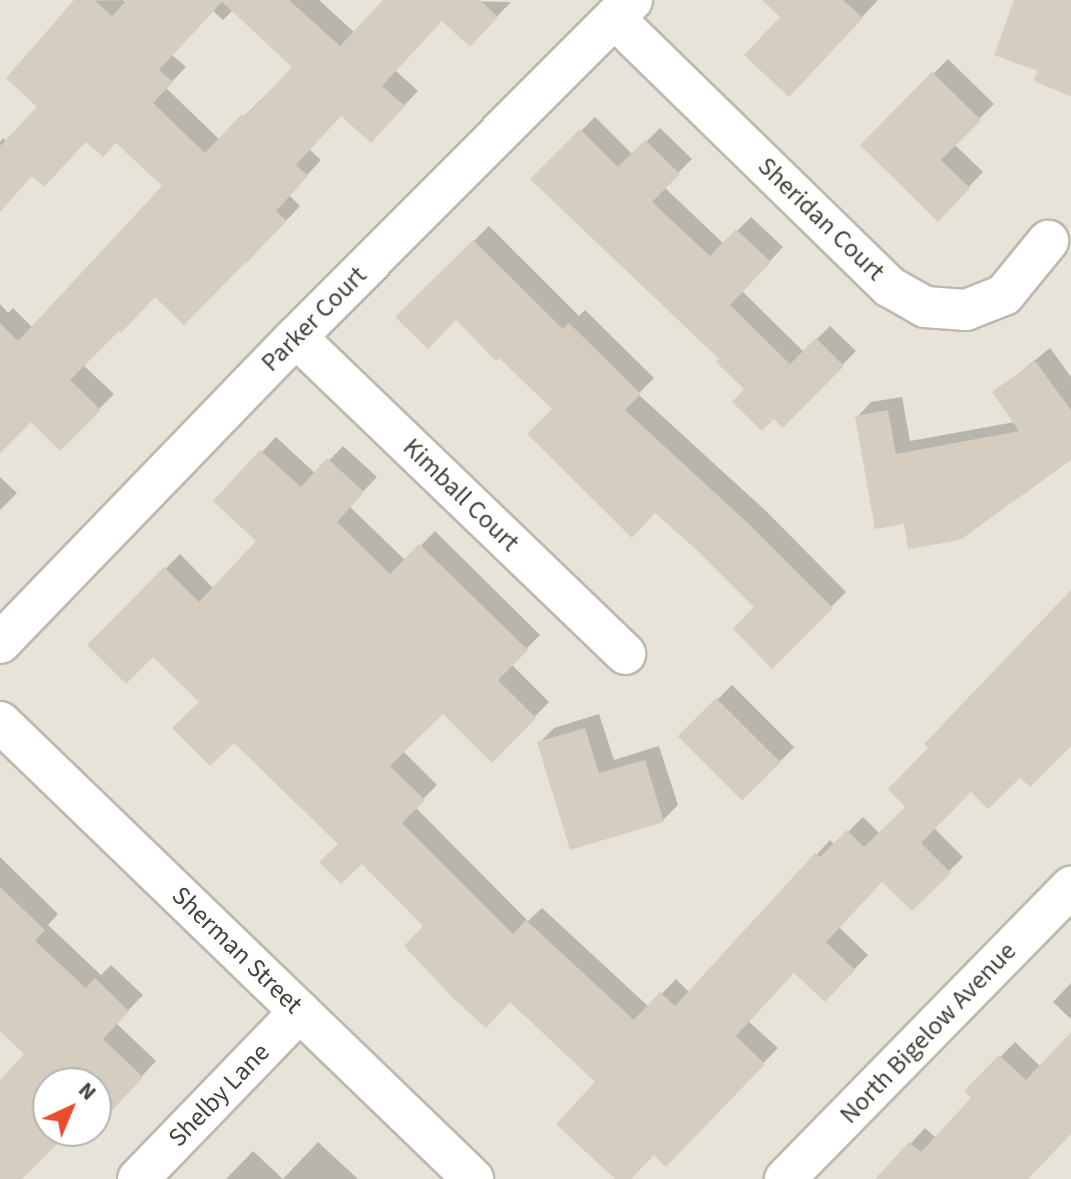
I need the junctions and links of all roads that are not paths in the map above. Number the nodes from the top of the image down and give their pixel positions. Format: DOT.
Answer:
graph roads {
  1 [pos="623,9"];
  2 [pos="1048,241"];
  3 [pos="296,337"];
  4 [pos="0,643"];
  5 [pos="625,654"];
  6 [pos="0,722"];
  7 [pos="1071,887"];
  8 [pos="300,1011"];
  9 [pos="138,1179"];
  10 [pos="473,1179"];
  11 [pos="785,1179"];
  1 -- 2 [label="street, Sheridan Court"];
  1 -- 3 [label="street, Parker Court"];
  3 -- 4 [label="street, Parker Court"];
  3 -- 5 [label="street, Kimball Court"];
  6 -- 8 [label="street, Sherman Street"];
  7 -- 11 [label="street, North Bigelow Avenue"];
  8 -- 9 [label="street, Shelby Lane"];
  8 -- 10 [label="street, Sherman Street"];
}
